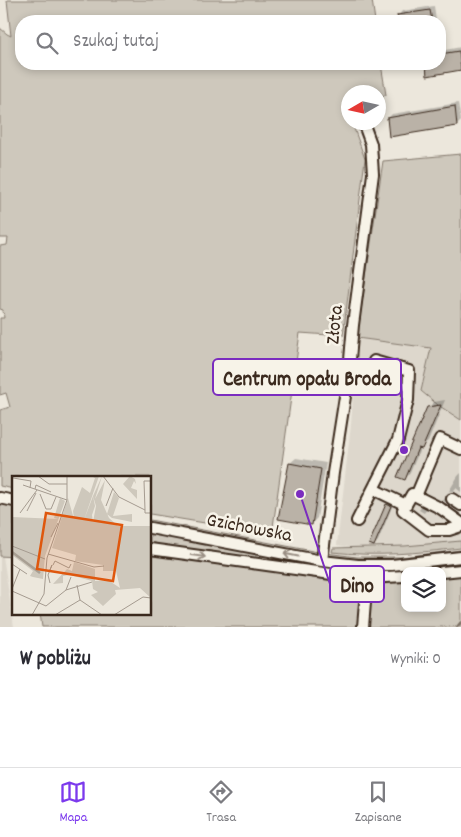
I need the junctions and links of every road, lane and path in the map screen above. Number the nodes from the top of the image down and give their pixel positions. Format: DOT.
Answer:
graph roads {
  1 [pos="366,130"];
  2 [pos="374,361"];
  3 [pos="461,449"];
  4 [pos="374,490"];
  5 [pos="416,496"];
  6 [pos="406,505"];
  7 [pos="357,522"];
  8 [pos="461,525"];
  9 [pos="151,528"];
  10 [pos="151,549"];
  11 [pos="461,557"];
  12 [pos="322,561"];
  13 [pos="461,570"];
  14 [pos="446,572"];
  15 [pos="401,576"];
  16 [pos="367,578"];
  17 [pos="363,627"];
  1 -- 12 [label="street, Złota"];
  2 -- 4 [label="street"];
  3 -- 5 [label="street"];
  4 -- 6 [label="street"];
  4 -- 7 [label="street"];
  5 -- 6 [label="street"];
  5 -- 8 [label="street"];
  6 -- 8 [label="street"];
  12 -- 9 [label="street, Gzichowska, one-way"];
  10 -- 16 [label="street, Gzichowska, one-way"];
  11 -- 12 [label="street, Gzichowska"];
  13 -- 14 [label="street"];
  15 -- 16 [label="street, Gzichowska"];
  16 -- 17 [label="street"];
}
